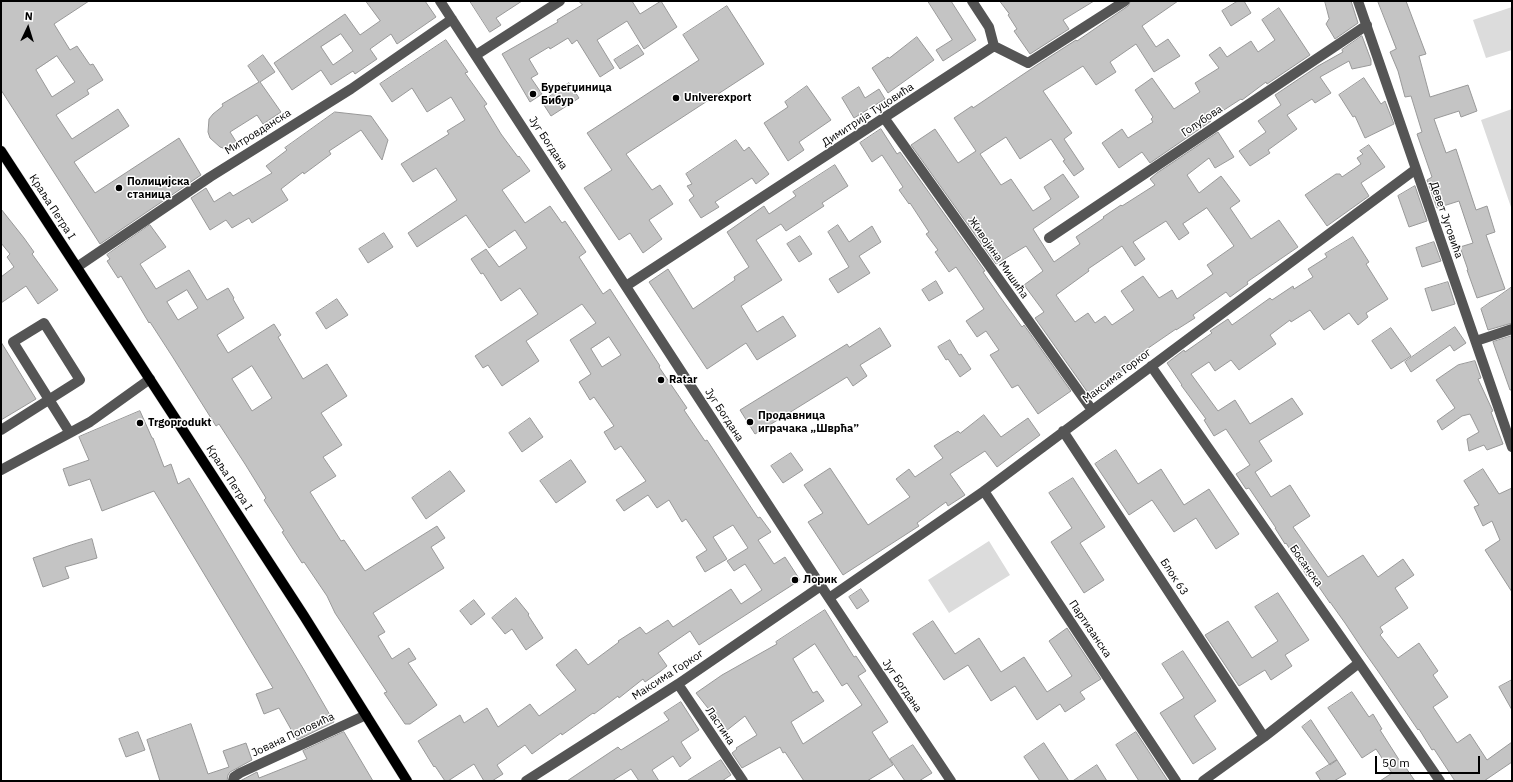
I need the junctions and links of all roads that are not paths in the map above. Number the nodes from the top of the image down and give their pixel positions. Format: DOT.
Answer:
graph roads {
  1 [pos="440,1"];
  2 [pos="560,1"];
  3 [pos="972,1"];
  4 [pos="1125,1"];
  5 [pos="1358,1"];
  6 [pos="452,19"];
  7 [pos="1368,25"];
  8 [pos="994,46"];
  9 [pos="476,55"];
  10 [pos="885,119"];
  11 [pos="1,151"];
  12 [pos="1416,169"];
  13 [pos="1049,238"];
  14 [pos="77,267"];
  15 [pos="626,286"];
  16 [pos="1512,329"];
  17 [pos="1476,341"];
  18 [pos="1151,366"];
  19 [pos="150,380"];
  20 [pos="50,400"];
  21 [pos="1092,410"];
  22 [pos="1,430"];
  23 [pos="1063,431"];
  24 [pos="70,433"];
  25 [pos="1512,447"];
  26 [pos="1,470"];
  27 [pos="984,491"];
  28 [pos="821,586"];
  29 [pos="829,598"];
  30 [pos="1359,663"];
  31 [pos="678,684"];
  32 [pos="366,715"];
  33 [pos="1264,737"];
  34 [pos="233,781"];
  35 [pos="407,781"];
  36 [pos="526,781"];
  37 [pos="743,781"];
  38 [pos="951,781"];
  39 [pos="1176,781"];
  40 [pos="1203,781"];
  41 [pos="1440,781"];
  1 -- 6 [label="street, Југ Богдана"];
  2 -- 9 [label="street"];
  3 -- 8 [label="street"];
  4 -- 8 [label="street"];
  5 -- 7 [label="street, Девет Југовића"];
  6 -- 9 [label="street, Југ Богдана"];
  6 -- 14 [label="street, Митровданска"];
  7 -- 12 [label="street, Девет Југовића"];
  7 -- 13 [label="street, Голубова"];
  8 -- 10 [label="street, Димитрија Туцовића"];
  9 -- 15 [label="street, Југ Богдана"];
  10 -- 15 [label="street, Димитрија Туцовића"];
  10 -- 21 [label="street, Живојина Мишића"];
  11 -- 14 [label="main road, Краља Петра I"];
  12 -- 17 [label="street, Девет Југовића"];
  12 -- 18 [label="street, Максима Горког"];
  14 -- 19 [label="main road, Краља Петра I"];
  15 -- 28 [label="street, Југ Богдана"];
  16 -- 17 [label="street"];
  17 -- 25 [label="street, Девет Југовића"];
  18 -- 21 [label="street, Максима Горког"];
  18 -- 30 [label="street, Босанска"];
  19 -- 24 [label="street"];
  19 -- 32 [label="main road, Краља Петра I"];
  20 -- 20 [label="street"];
  20 -- 22 [label="street"];
  20 -- 24 [label="street"];
  21 -- 23 [label="street, Максима Горког"];
  23 -- 27 [label="street, Максима Горког"];
  23 -- 33 [label="street, Блок 63"];
  24 -- 26 [label="street"];
  27 -- 29 [label="street, Максима Горког"];
  27 -- 39 [label="street, Партизанска"];
  28 -- 29 [label="street, Југ Богдана"];
  28 -- 31 [label="street, Максима Горког"];
  29 -- 38 [label="street, Југ Богдана"];
  30 -- 33 [label="street"];
  30 -- 41 [label="street, Босанска"];
  31 -- 36 [label="street, Максима Горког"];
  31 -- 37 [label="street, Ластина"];
  32 -- 34 [label="street, Јована Поповића"];
  32 -- 35 [label="main road, Краља Петра I"];
  33 -- 40 [label="street"];
}
